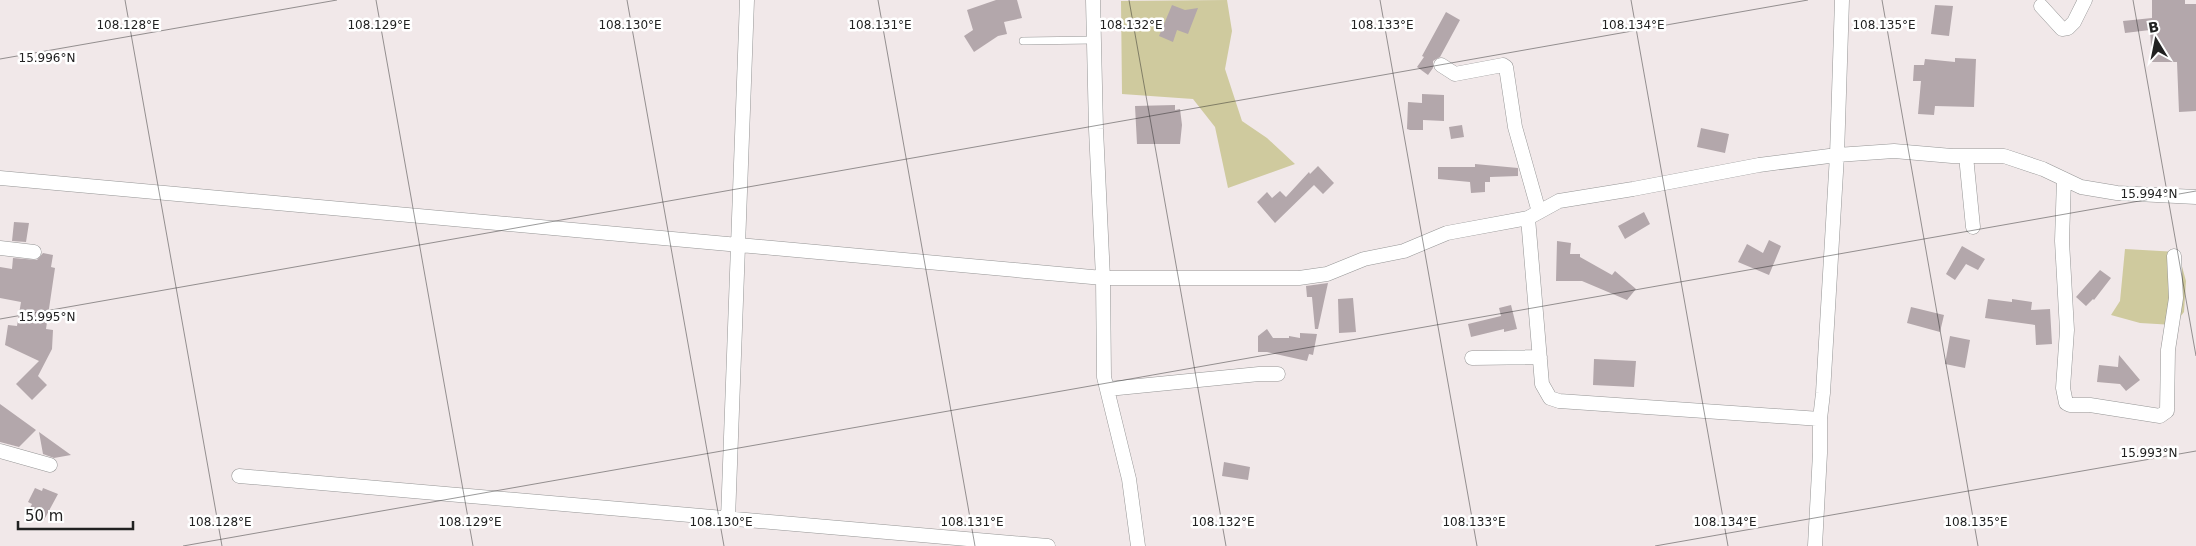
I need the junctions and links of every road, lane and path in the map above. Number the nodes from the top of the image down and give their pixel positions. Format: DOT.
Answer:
graph roads {
  1 [pos="747,0"];
  2 [pos="1093,0"];
  3 [pos="1842,0"];
  4 [pos="2085,0"];
  5 [pos="2040,6"];
  6 [pos="1094,40"];
  7 [pos="1023,41"];
  8 [pos="1441,65"];
  9 [pos="1836,155"];
  10 [pos="1966,156"];
  11 [pos="0,178"];
  12 [pos="2064,179"];
  13 [pos="2196,197"];
  14 [pos="1533,215"];
  15 [pos="1973,227"];
  16 [pos="739,245"];
  17 [pos="0,248"];
  18 [pos="34,252"];
  19 [pos="2174,256"];
  20 [pos="1103,278"];
  21 [pos="1540,357"];
  22 [pos="1472,358"];
  23 [pos="1278,374"];
  24 [pos="1108,389"];
  25 [pos="1820,419"];
  26 [pos="0,452"];
  27 [pos="50,465"];
  28 [pos="240,476"];
  29 [pos="728,520"];
  30 [pos="1048,546"];
  31 [pos="1138,546"];
  32 [pos="1815,546"];
  1 -- 16 [label="street"];
  2 -- 6 [label="street"];
  3 -- 9 [label="street"];
  4 -- 5 [label="street"];
  6 -- 7 [label="lane"];
  6 -- 20 [label="street"];
  8 -- 14 [label="street"];
  9 -- 10 [label="street"];
  9 -- 14 [label="street"];
  9 -- 25 [label="street"];
  10 -- 12 [label="street"];
  10 -- 15 [label="street"];
  11 -- 16 [label="street"];
  12 -- 13 [label="street"];
  12 -- 19 [label="street"];
  14 -- 20 [label="street"];
  14 -- 21 [label="street"];
  16 -- 20 [label="street"];
  16 -- 29 [label="street"];
  17 -- 18 [label="street"];
  20 -- 24 [label="street"];
  21 -- 22 [label="street"];
  21 -- 25 [label="street"];
  23 -- 24 [label="street"];
  24 -- 31 [label="street"];
  25 -- 32 [label="street"];
  26 -- 27 [label="street"];
  28 -- 29 [label="street"];
  29 -- 30 [label="street"];
}
